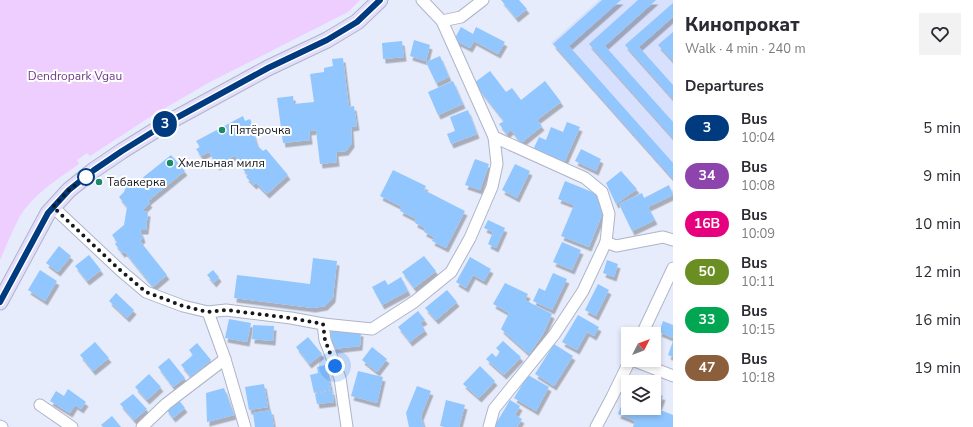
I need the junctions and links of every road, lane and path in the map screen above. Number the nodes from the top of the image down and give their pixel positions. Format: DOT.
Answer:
graph roads {
  1 [pos="380,0"];
  2 [pos="422,0"];
  3 [pos="483,0"];
  4 [pos="442,21"];
  5 [pos="494,136"];
  6 [pos="53,207"];
  7 [pos="673,240"];
  8 [pos="606,242"];
  9 [pos="673,269"];
  10 [pos="0,302"];
  11 [pos="208,312"];
  12 [pos="323,324"];
  13 [pos="645,327"];
  14 [pos="225,359"];
  15 [pos="627,367"];
  16 [pos="649,367"];
  17 [pos="673,376"];
  18 [pos="40,405"];
  19 [pos="72,427"];
  20 [pos="142,427"];
  21 [pos="245,427"];
  22 [pos="347,427"];
  23 [pos="489,427"];
  24 [pos="596,427"];
  1 -- 6 [label="main road"];
  2 -- 4 [label="street"];
  3 -- 4 [label="street"];
  4 -- 5 [label="street"];
  5 -- 8 [label="street"];
  5 -- 12 [label="street"];
  6 -- 10 [label="main road"];
  6 -- 11 [label="street"];
  7 -- 8 [label="street"];
  8 -- 23 [label="street"];
  9 -- 13 [label="street"];
  11 -- 12 [label="street"];
  11 -- 14 [label="street"];
  12 -- 22 [label="street"];
  14 -- 20 [label="street"];
  14 -- 21 [label="street"];
  15 -- 24 [label="street"];
  16 -- 17 [label="street"];
  18 -- 19 [label="street"];
}
